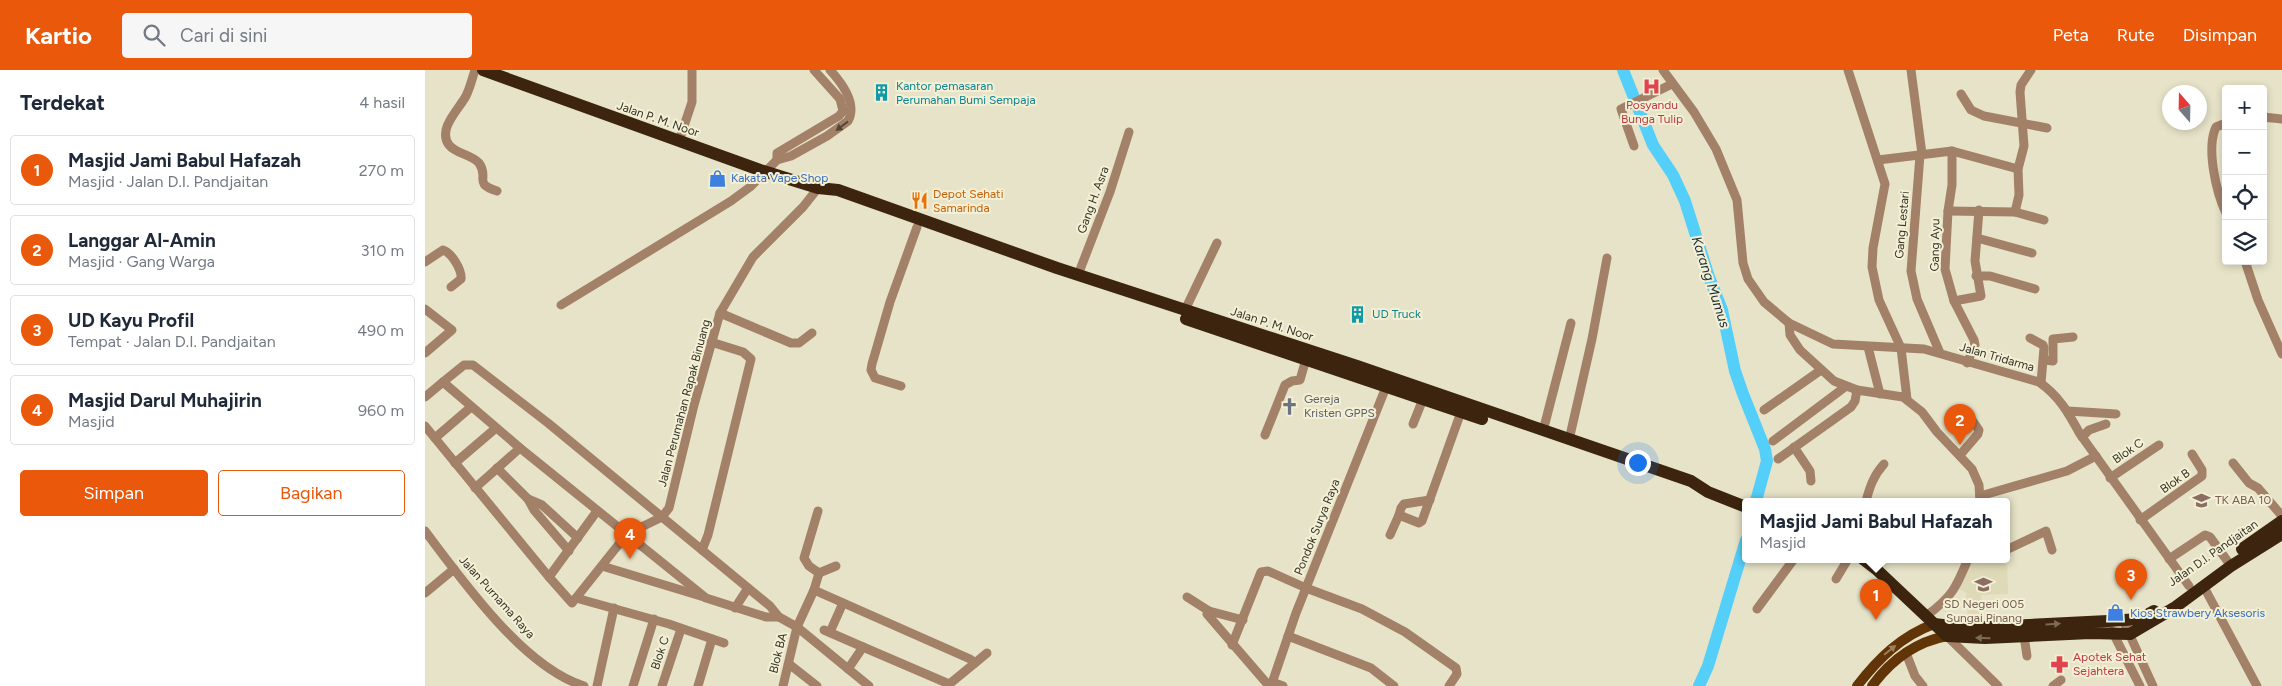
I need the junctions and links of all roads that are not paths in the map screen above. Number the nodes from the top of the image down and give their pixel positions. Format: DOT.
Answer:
graph roads {
  1 [pos="475,70"];
  2 [pos="483,70"];
  3 [pos="692,70"];
  4 [pos="814,70"];
  5 [pos="829,70"];
  6 [pos="1663,70"];
  7 [pos="1848,70"];
  8 [pos="1911,70"];
  9 [pos="2031,70"];
  10 [pos="1672,84"];
  11 [pos="1961,94"];
  12 [pos="847,110"];
  13 [pos="2267,117"];
  14 [pos="2282,119"];
  15 [pos="2021,123"];
  16 [pos="2222,125"];
  17 [pos="2047,128"];
  18 [pos="1129,132"];
  19 [pos="679,140"];
  20 [pos="1635,146"];
  21 [pos="1952,151"];
  22 [pos="1921,154"];
  23 [pos="1878,160"];
  24 [pos="2018,169"];
  25 [pos="765,171"];
  26 [pos="821,189"];
  27 [pos="497,191"];
  28 [pos="2222,204"];
  29 [pos="1979,210"];
  30 [pos="1948,211"];
  31 [pos="2015,212"];
  32 [pos="2044,220"];
  33 [pos="917,227"];
  34 [pos="935,230"];
  35 [pos="1977,238"];
  36 [pos="1217,243"];
  37 [pos="2032,253"];
  38 [pos="1607,258"];
  39 [pos="425,262"];
  40 [pos="2246,265"];
  41 [pos="1078,275"];
  42 [pos="1976,276"];
  43 [pos="451,287"];
  44 [pos="2035,289"];
  45 [pos="1954,301"];
  46 [pos="561,305"];
  47 [pos="425,309"];
  48 [pos="720,313"];
  49 [pos="1187,313"];
  50 [pos="1571,323"];
  51 [pos="1789,323"];
  52 [pos="812,333"];
  53 [pos="2073,337"];
  54 [pos="2030,338"];
  55 [pos="711,342"];
  56 [pos="1868,347"];
  57 [pos="1901,348"];
  58 [pos="1940,352"];
  59 [pos="425,353"];
  60 [pos="2282,354"];
  61 [pos="1306,359"];
  62 [pos="2044,360"];
  63 [pos="1967,363"];
  64 [pos="1821,370"];
  65 [pos="443,382"];
  66 [pos="1388,382"];
  67 [pos="2041,384"];
  68 [pos="901,386"];
  69 [pos="1845,387"];
  70 [pos="1857,390"];
  71 [pos="1880,394"];
  72 [pos="425,396"];
  73 [pos="1423,399"];
  74 [pos="1907,399"];
  75 [pos="471,407"];
  76 [pos="1764,410"];
  77 [pos="2068,411"];
  78 [pos="1461,412"];
  79 [pos="2117,414"];
  80 [pos="1972,420"];
  81 [pos="1413,424"];
  82 [pos="2106,424"];
  83 [pos="425,426"];
  84 [pos="497,428"];
  85 [pos="1541,433"];
  86 [pos="1265,435"];
  87 [pos="2082,437"];
  88 [pos="435,438"];
  89 [pos="1569,440"];
  90 [pos="1773,441"];
  91 [pos="2159,445"];
  92 [pos="1794,447"];
  93 [pos="520,448"];
  94 [pos="2192,454"];
  95 [pos="1960,455"];
  96 [pos="2096,456"];
  97 [pos="1778,459"];
  98 [pos="455,463"];
  99 [pos="2233,463"];
  100 [pos="1884,464"];
  101 [pos="497,468"];
  102 [pos="2111,478"];
  103 [pos="1811,481"];
  104 [pos="475,488"];
  105 [pos="1708,492"];
  106 [pos="1867,498"];
  107 [pos="1980,498"];
  108 [pos="1983,498"];
  109 [pos="529,499"];
  110 [pos="1430,500"];
  111 [pos="1742,505"];
  112 [pos="597,511"];
  113 [pos="818,511"];
  114 [pos="665,513"];
  115 [pos="1399,515"];
  116 [pos="2282,516"];
  117 [pos="2141,520"];
  118 [pos="2282,521"];
  119 [pos="425,531"];
  120 [pos="627,534"];
  121 [pos="1389,535"];
  122 [pos="2281,536"];
  123 [pos="578,538"];
  124 [pos="705,543"];
  125 [pos="2010,548"];
  126 [pos="2052,550"];
  127 [pos="569,551"];
  128 [pos="2169,559"];
  129 [pos="1791,563"];
  130 [pos="1846,563"];
  131 [pos="1869,563"];
  132 [pos="1966,563"];
  133 [pos="2229,563"];
  134 [pos="602,566"];
  135 [pos="836,566"];
  136 [pos="454,569"];
  137 [pos="819,573"];
  138 [pos="549,577"];
  139 [pos="1836,579"];
  140 [pos="2189,586"];
  141 [pos="2203,586"];
  142 [pos="748,588"];
  143 [pos="1306,588"];
  144 [pos="814,590"];
  145 [pos="425,593"];
  146 [pos="1187,597"];
  147 [pos="576,598"];
  148 [pos="706,598"];
  149 [pos="843,603"];
  150 [pos="614,608"];
  151 [pos="735,608"];
  152 [pos="1757,610"];
  153 [pos="1209,611"];
  154 [pos="779,617"];
  155 [pos="654,619"];
  156 [pos="1243,620"];
  157 [pos="1930,620"];
  158 [pos="2123,620"];
  159 [pos="800,621"];
  160 [pos="2110,627"];
  161 [pos="681,629"];
  162 [pos="2130,634"];
  163 [pos="1288,636"];
  164 [pos="1947,636"];
  165 [pos="2024,636"];
  166 [pos="712,639"];
  167 [pos="724,643"];
  168 [pos="1232,645"];
  169 [pos="863,647"];
  170 [pos="987,653"];
  171 [pos="1906,653"];
  172 [pos="2027,656"];
  173 [pos="2142,660"];
  174 [pos="852,663"];
  175 [pos="975,663"];
  176 [pos="789,664"];
  177 [pos="2130,665"];
  178 [pos="2061,680"];
  179 [pos="948,685"];
  180 [pos="1270,685"];
  181 [pos="584,686"];
  182 [pos="597,686"];
  183 [pos="633,686"];
  184 [pos="663,686"];
  185 [pos="698,686"];
  186 [pos="783,686"];
  187 [pos="817,686"];
  188 [pos="869,686"];
  189 [pos="1283,686"];
  190 [pos="1394,686"];
  191 [pos="1449,686"];
  192 [pos="1857,686"];
  193 [pos="1872,686"];
  194 [pos="1923,686"];
  195 [pos="1998,686"];
  196 [pos="2053,686"];
  197 [pos="2140,686"];
  198 [pos="2153,686"];
  199 [pos="2257,686"];
  1 -- 27 [label="street"];
  2 -- 19 [label="highway, Jalan P. M. Noor"];
  3 -- 19 [label="street"];
  4 -- 12 [label="street"];
  5 -- 12 [label="street"];
  6 -- 10 [label="street, Jalan Tridarma"];
  7 -- 23 [label="street"];
  8 -- 22 [label="street, Gang Lestari"];
  9 -- 15 [label="street"];
  10 -- 20 [label="street"];
  10 -- 51 [label="street, Jalan Tridarma"];
  11 -- 15 [label="street"];
  12 -- 25 [label="street"];
  13 -- 14 [label="street"];
  15 -- 17 [label="street"];
  15 -- 24 [label="street"];
  16 -- 28 [label="street"];
  18 -- 41 [label="street, Gang H. Asra"];
  19 -- 25 [label="highway, Jalan P. M. Noor"];
  21 -- 22 [label="street"];
  21 -- 24 [label="street"];
  21 -- 30 [label="street, Gang Ayu"];
  22 -- 23 [label="street"];
  22 -- 58 [label="street, Gang Lestari"];
  23 -- 57 [label="street"];
  24 -- 31 [label="street"];
  25 -- 26 [label="highway, Jalan P. M. Noor"];
  25 -- 46 [label="street"];
  26 -- 33 [label="highway, Jalan P. M. Noor"];
  26 -- 34 [label="highway, Jalan P. M. Noor"];
  26 -- 48 [label="street, Jalan Perumahan Rapak Binuang"];
  29 -- 30 [label="street"];
  29 -- 31 [label="street"];
  29 -- 35 [label="street"];
  30 -- 45 [label="street, Gang Ayu"];
  31 -- 32 [label="street"];
  33 -- 34 [label="highway, Jalan P. M. Noor"];
  33 -- 68 [label="street"];
  34 -- 41 [label="highway, Jalan P. M. Noor"];
  34 -- 49 [label="highway, Jalan P. M. Noor"];
  35 -- 37 [label="street"];
  35 -- 42 [label="street"];
  36 -- 49 [label="street"];
  38 -- 89 [label="street"];
  39 -- 43 [label="street"];
  40 -- 60 [label="street"];
  41 -- 49 [label="highway, Jalan P. M. Noor"];
  42 -- 44 [label="street"];
  42 -- 45 [label="street"];
  45 -- 63 [label="street, Gang Ayu"];
  47 -- 59 [label="street"];
  48 -- 52 [label="street"];
  48 -- 55 [label="street, Jalan Perumahan Rapak Binuang"];
  49 -- 61 [label="highway, Jalan P. M. Noor"];
  49 -- 66 [label="highway, Jalan P. M. Noor"];
  50 -- 85 [label="street"];
  51 -- 56 [label="street, Jalan Tridarma"];
  51 -- 64 [label="street"];
  53 -- 62 [label="street"];
  54 -- 62 [label="street"];
  55 -- 114 [label="street, Jalan Perumahan Rapak Binuang"];
  55 -- 124 [label="street"];
  56 -- 57 [label="street, Jalan Tridarma"];
  56 -- 71 [label="street"];
  57 -- 58 [label="street, Jalan Tridarma"];
  57 -- 74 [label="street"];
  58 -- 63 [label="street, Jalan Tridarma"];
  61 -- 66 [label="highway, Jalan P. M. Noor"];
  61 -- 86 [label="street"];
  62 -- 67 [label="street"];
  63 -- 67 [label="street, Jalan Tridarma"];
  64 -- 69 [label="street"];
  64 -- 76 [label="street"];
  65 -- 72 [label="street"];
  65 -- 75 [label="street"];
  65 -- 114 [label="street"];
  66 -- 73 [label="highway, Jalan P. M. Noor"];
  66 -- 85 [label="highway, Jalan P. M. Noor"];
  66 -- 143 [label="street, Pondok Surya Raya"];
  67 -- 77 [label="street, Jalan Tridarma"];
  69 -- 70 [label="street"];
  69 -- 90 [label="street"];
  70 -- 71 [label="street"];
  70 -- 92 [label="street"];
  71 -- 74 [label="street"];
  73 -- 78 [label="highway, Jalan P. M. Noor"];
  73 -- 81 [label="street"];
  74 -- 95 [label="street"];
  75 -- 84 [label="street"];
  75 -- 88 [label="street"];
  77 -- 79 [label="street"];
  77 -- 87 [label="street, Jalan Tridarma"];
  78 -- 85 [label="highway, Jalan P. M. Noor"];
  78 -- 110 [label="street"];
  80 -- 95 [label="street"];
  82 -- 87 [label="street"];
  83 -- 88 [label="street"];
  84 -- 93 [label="street"];
  84 -- 98 [label="street"];
  85 -- 89 [label="highway, Jalan P. M. Noor"];
  85 -- 105 [label="highway, Jalan P. M. Noor"];
  87 -- 96 [label="street, Jalan Tridarma"];
  88 -- 98 [label="street"];
  89 -- 105 [label="highway, Jalan P. M. Noor"];
  91 -- 102 [label="street, Blok C"];
  92 -- 97 [label="street"];
  92 -- 103 [label="street"];
  93 -- 101 [label="street"];
  93 -- 112 [label="street"];
  94 -- 117 [label="street, Blok B"];
  95 -- 107 [label="street"];
  96 -- 102 [label="street, Jalan Tridarma"];
  96 -- 108 [label="street"];
  98 -- 104 [label="street"];
  99 -- 116 [label="street"];
  100 -- 106 [label="street"];
  101 -- 104 [label="street"];
  101 -- 109 [label="street"];
  102 -- 117 [label="street, Jalan Tridarma"];
  104 -- 138 [label="street"];
  105 -- 111 [label="highway, Jalan P. M. Noor"];
  109 -- 123 [label="street"];
  109 -- 127 [label="street"];
  110 -- 115 [label="street"];
  110 -- 115 [label="street"];
  112 -- 120 [label="street"];
  112 -- 123 [label="street"];
  113 -- 137 [label="street"];
  114 -- 120 [label="street"];
  114 -- 124 [label="street"];
  115 -- 121 [label="street"];
  117 -- 128 [label="street, Jalan Tridarma"];
  118 -- 133 [label="highway, Jalan D.I. Pandjaitan"];
  119 -- 136 [label="street, Jalan Purnama Raya"];
  120 -- 134 [label="street"];
  120 -- 148 [label="street"];
  122 -- 133 [label="highway, Jalan D.I. Pandjaitan"];
  123 -- 127 [label="street"];
  124 -- 142 [label="street"];
  125 -- 126 [label="street"];
  127 -- 138 [label="street"];
  128 -- 133 [label="street"];
  128 -- 140 [label="street, Jalan Tridarma"];
  129 -- 152 [label="street"];
  130 -- 139 [label="street"];
  131 -- 157 [label="highway"];
  132 -- 157 [label="street"];
  133 -- 140 [label="highway, Jalan D.I. Pandjaitan"];
  133 -- 141 [label="highway, Jalan D.I. Pandjaitan"];
  134 -- 147 [label="street"];
  134 -- 148 [label="street"];
  135 -- 137 [label="street"];
  136 -- 145 [label="street"];
  136 -- 181 [label="street, Jalan Purnama Raya"];
  137 -- 144 [label="street, Blok BA"];
  138 -- 147 [label="street"];
  140 -- 158 [label="highway, Jalan D.I. Pandjaitan"];
  141 -- 162 [label="highway, Jalan D.I. Pandjaitan"];
  141 -- 199 [label="street"];
  142 -- 151 [label="street"];
  142 -- 154 [label="street"];
  143 -- 156 [label="street"];
  143 -- 163 [label="street, Pondok Surya Raya"];
  143 -- 191 [label="street"];
  144 -- 149 [label="street"];
  144 -- 159 [label="street, Blok BA"];
  146 -- 153 [label="street"];
  147 -- 150 [label="street"];
  148 -- 151 [label="street"];
  149 -- 169 [label="street"];
  149 -- 175 [label="street"];
  150 -- 155 [label="street"];
  150 -- 182 [label="street"];
  151 -- 154 [label="street"];
  153 -- 156 [label="street"];
  153 -- 168 [label="street"];
  154 -- 159 [label="street"];
  155 -- 161 [label="street"];
  155 -- 183 [label="street"];
  156 -- 168 [label="street"];
  157 -- 160 [label="highway, Jalan D.I. Pandjaitan, one-way"];
  157 -- 164 [label="highway"];
  192 -- 157 [label="main road, one-way"];
  158 -- 160 [label="highway, Jalan D.I. Pandjaitan"];
  158 -- 162 [label="street"];
  159 -- 174 [label="street"];
  159 -- 176 [label="street, Blok BA"];
  160 -- 162 [label="highway, Jalan D.I. Pandjaitan"];
  160 -- 165 [label="highway, Jalan D.I. Pandjaitan"];
  160 -- 177 [label="street"];
  161 -- 166 [label="street"];
  161 -- 184 [label="street, Blok C"];
  162 -- 173 [label="street"];
  163 -- 180 [label="street, Pondok Surya Raya"];
  163 -- 190 [label="street"];
  165 -- 164 [label="highway, Jalan D.I. Pandjaitan, one-way"];
  164 -- 171 [label="main road, Jalan D.I. Pandjaitan"];
  164 -- 195 [label="street"];
  165 -- 172 [label="street"];
  166 -- 167 [label="street"];
  166 -- 185 [label="street"];
  168 -- 180 [label="street"];
  169 -- 174 [label="street"];
  169 -- 179 [label="street"];
  170 -- 175 [label="street"];
  171 -- 193 [label="main road, Jalan D.I. Pandjaitan"];
  171 -- 194 [label="street"];
  173 -- 177 [label="street"];
  173 -- 198 [label="street"];
  174 -- 188 [label="street"];
  175 -- 179 [label="street"];
  176 -- 186 [label="street, Blok BA"];
  176 -- 187 [label="street"];
  177 -- 197 [label="street"];
  178 -- 196 [label="street"];
  180 -- 189 [label="street"];
}
